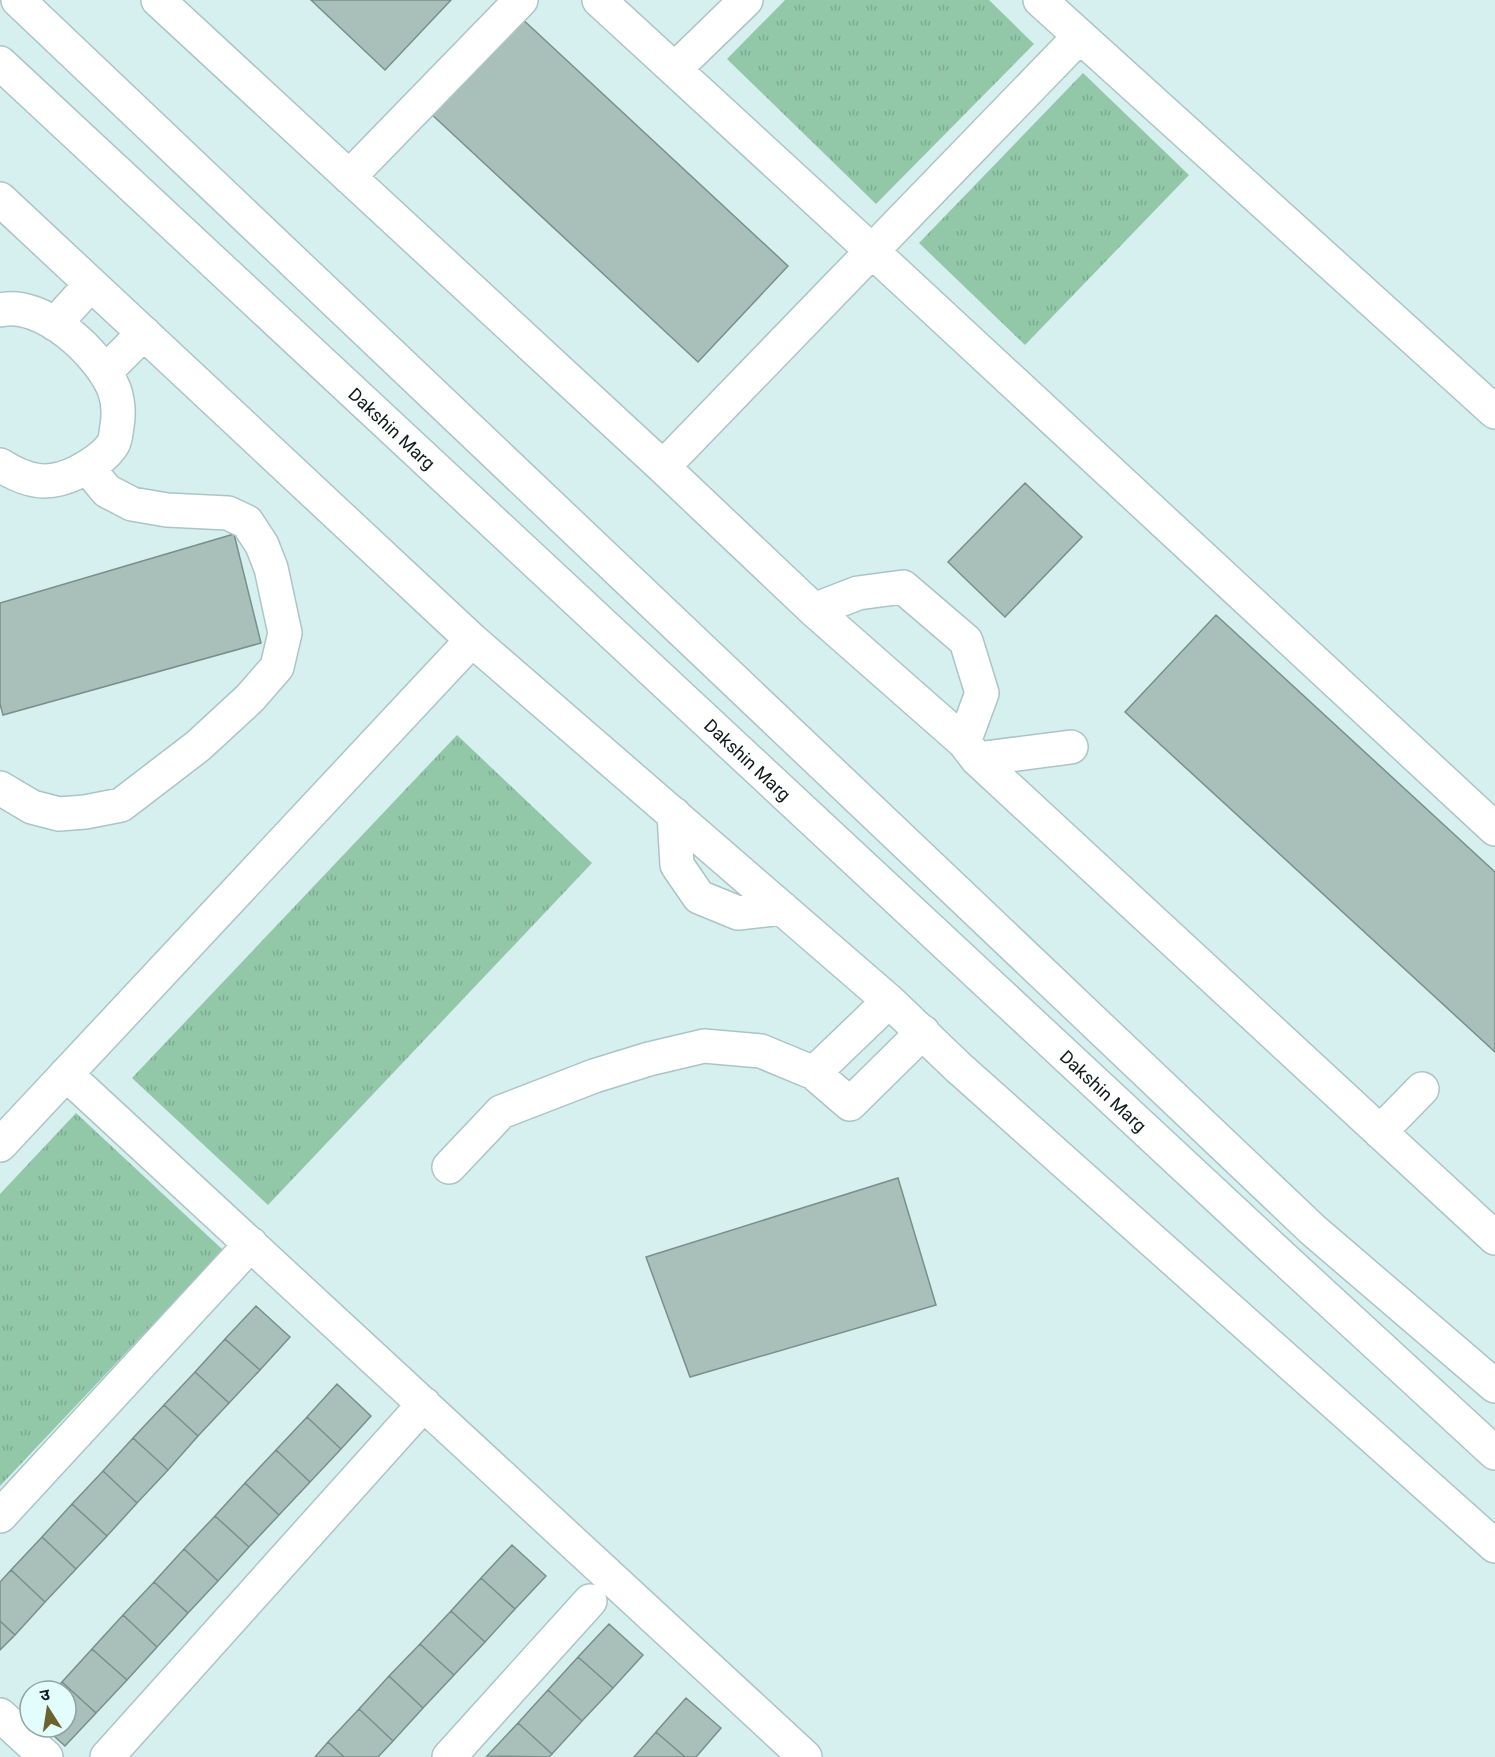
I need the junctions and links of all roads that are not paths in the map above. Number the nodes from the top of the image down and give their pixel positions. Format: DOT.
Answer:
graph roads {
  1 [pos="18,0"];
  2 [pos="158,0"];
  3 [pos="521,0"];
  4 [pos="599,0"];
  5 [pos="746,0"];
  6 [pos="1040,0"];
  7 [pos="1080,36"];
  8 [pos="0,63"];
  9 [pos="675,69"];
  10 [pos="349,177"];
  11 [pos="0,199"];
  12 [pos="872,250"];
  13 [pos="91,284"];
  14 [pos="0,310"];
  15 [pos="56,324"];
  16 [pos="144,333"];
  17 [pos="105,372"];
  18 [pos="1495,412"];
  19 [pos="0,465"];
  20 [pos="87,467"];
  21 [pos="663,467"];
  22 [pos="814,610"];
  23 [pos="472,640"];
  24 [pos="1071,747"];
  25 [pos="971,751"];
  26 [pos="0,788"];
  27 [pos="674,814"];
  28 [pos="1495,829"];
  29 [pos="782,908"];
  30 [pos="889,1001"];
  31 [pos="923,1032"];
  32 [pos="814,1072"];
  33 [pos="66,1074"];
  34 [pos="1422,1089"];
  35 [pos="1380,1132"];
  36 [pos="0,1145"];
  37 [pos="449,1167"];
  38 [pos="1495,1238"];
  39 [pos="250,1244"];
  40 [pos="1495,1386"];
  41 [pos="424,1404"];
  42 [pos="1495,1453"];
  43 [pos="0,1516"];
  44 [pos="1495,1546"];
  45 [pos="590,1601"];
  46 [pos="0,1715"];
  47 [pos="46,1757"];
  48 [pos="107,1757"];
  49 [pos="449,1757"];
  50 [pos="805,1757"];
  1 -- 40 [label="street"];
  2 -- 10 [label="street"];
  3 -- 10 [label="street"];
  4 -- 9 [label="street"];
  5 -- 9 [label="street"];
  6 -- 7 [label="street"];
  7 -- 12 [label="street"];
  7 -- 18 [label="street"];
  8 -- 42 [label="street, Dakshin Marg"];
  9 -- 12 [label="street"];
  10 -- 21 [label="street"];
  11 -- 13 [label="street"];
  12 -- 21 [label="street"];
  12 -- 28 [label="street"];
  13 -- 15 [label="street"];
  13 -- 16 [label="street"];
  14 -- 15 [label="street"];
  15 -- 17 [label="street"];
  16 -- 17 [label="street"];
  16 -- 23 [label="street"];
  17 -- 20 [label="street"];
  19 -- 20 [label="street"];
  20 -- 26 [label="street"];
  21 -- 22 [label="street"];
  22 -- 25 [label="street"];
  22 -- 25 [label="street"];
  23 -- 27 [label="street"];
  23 -- 33 [label="street"];
  24 -- 25 [label="street"];
  25 -- 35 [label="street"];
  27 -- 29 [label="street"];
  27 -- 29 [label="street"];
  29 -- 30 [label="street"];
  30 -- 31 [label="street"];
  30 -- 32 [label="street"];
  31 -- 32 [label="street"];
  31 -- 44 [label="street"];
  32 -- 37 [label="street"];
  33 -- 36 [label="street"];
  33 -- 39 [label="street"];
  34 -- 35 [label="street"];
  35 -- 38 [label="street"];
  39 -- 41 [label="street"];
  39 -- 43 [label="street"];
  41 -- 48 [label="street"];
  41 -- 50 [label="street"];
  45 -- 49 [label="street"];
  46 -- 47 [label="street"];
}
